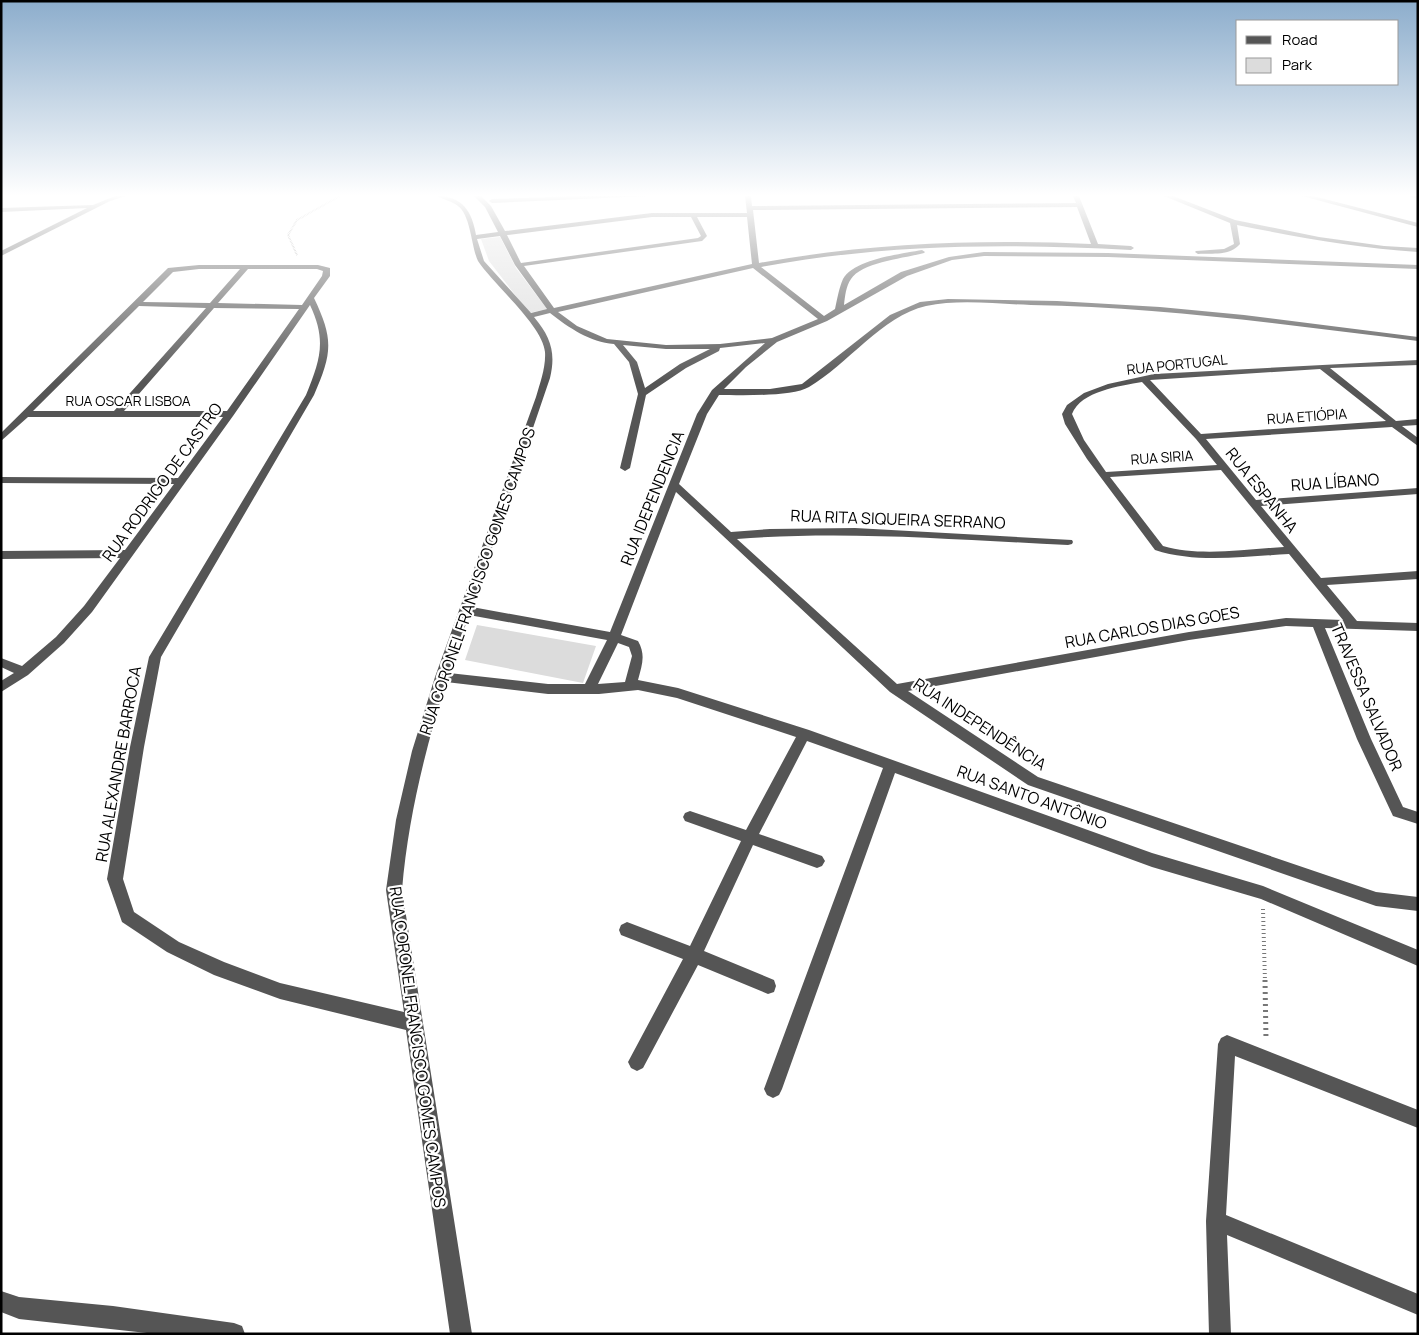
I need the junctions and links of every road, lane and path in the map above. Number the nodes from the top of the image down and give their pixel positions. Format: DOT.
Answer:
graph roads {
  1 [pos="299,258"];
  2 [pos="480,258"];
  3 [pos="516,258"];
  4 [pos="568,258"];
  5 [pos="755,258"];
  6 [pos="809,258"];
  7 [pos="896,258"];
  8 [pos="950,258"];
  9 [pos="1192,258"];
  10 [pos="1269,258"];
  11 [pos="1396,258"];
  12 [pos="1327,263"];
  13 [pos="519,265"];
  14 [pos="307,267"];
  15 [pos="756,267"];
  16 [pos="1406,267"];
  17 [pos="1418,267"];
  18 [pos="246,268"];
  19 [pos="306,302"];
  20 [pos="139,304"];
  21 [pos="215,305"];
  22 [pos="839,309"];
  23 [pos="552,311"];
  24 [pos="528,316"];
  25 [pos="824,319"];
  26 [pos="1418,339"];
  27 [pos="774,340"];
  28 [pos="616,343"];
  29 [pos="720,346"];
  30 [pos="1418,362"];
  31 [pos="1322,366"];
  32 [pos="1144,379"];
  33 [pos="715,392"];
  34 [pos="642,394"];
  35 [pos="26,414"];
  36 [pos="117,414"];
  37 [pos="230,414"];
  38 [pos="1418,422"];
  39 [pos="1393,424"];
  40 [pos="1198,437"];
  41 [pos="1,438"];
  42 [pos="1418,443"];
  43 [pos="1224,467"];
  44 [pos="625,468"];
  45 [pos="1103,475"];
  46 [pos="1,480"];
  47 [pos="182,481"];
  48 [pos="676,485"];
  49 [pos="1418,491"];
  50 [pos="1255,503"];
  51 [pos="728,536"];
  52 [pos="1068,542"];
  53 [pos="1292,550"];
  54 [pos="1,554"];
  55 [pos="126,554"];
  56 [pos="1418,575"];
  57 [pos="1318,582"];
  58 [pos="465,610"];
  59 [pos="1317,623"];
  60 [pos="1354,625"];
  61 [pos="1418,627"];
  62 [pos="612,637"];
  63 [pos="1,662"];
  64 [pos="24,672"];
  65 [pos="441,678"];
  66 [pos="630,686"];
  67 [pos="1,687"];
  68 [pos="589,689"];
  69 [pos="895,689"];
  70 [pos="804,734"];
  71 [pos="891,766"];
  72 [pos="690,816"];
  73 [pos="1418,818"];
  74 [pos="750,837"];
  75 [pos="818,861"];
  76 [pos="1263,894"];
  77 [pos="1418,904"];
  78 [pos="627,930"];
  79 [pos="694,954"];
  80 [pos="1418,958"];
  81 [pos="768,986"];
  82 [pos="413,1023"];
  83 [pos="1266,1060"];
  84 [pos="637,1062"];
  85 [pos="773,1089"];
  86 [pos="1418,1119"];
  87 [pos="1216,1221"];
  88 [pos="1,1302"];
  89 [pos="1418,1305"];
  90 [pos="234,1334"];
  91 [pos="461,1334"];
  92 [pos="1220,1334"];
  1 -- 14 [label="path"];
  2 -- 24 [label="street"];
  3 -- 13 [label="street"];
  4 -- 13 [label="street"];
  5 -- 15 [label="street"];
  6 -- 15 [label="street"];
  7 -- 22 [label="street"];
  8 -- 22 [label="street"];
  9 -- 12 [label="street"];
  10 -- 12 [label="street"];
  11 -- 16 [label="street"];
  12 -- 16 [label="street"];
  13 -- 23 [label="street"];
  14 -- 18 [label="street"];
  14 -- 19 [label="street, RUA RODRIGO DE CASTRO"];
  15 -- 23 [label="street"];
  15 -- 25 [label="street"];
  16 -- 17 [label="street"];
  18 -- 20 [label="street"];
  18 -- 21 [label="street"];
  19 -- 21 [label="street"];
  19 -- 37 [label="street, RUA RODRIGO DE CASTRO"];
  19 -- 82 [label="street, RUA ALEXANDRE BARROCA"];
  20 -- 21 [label="street"];
  20 -- 35 [label="street"];
  21 -- 36 [label="street"];
  22 -- 25 [label="street"];
  23 -- 24 [label="street"];
  23 -- 28 [label="street"];
  24 -- 58 [label="street, RUA CORONEL FRANCISCO GOMES CAMPOS"];
  25 -- 27 [label="street"];
  26 -- 33 [label="street"];
  27 -- 29 [label="street"];
  27 -- 33 [label="street, RUA IDEPENDENCIA"];
  28 -- 29 [label="street"];
  28 -- 34 [label="street"];
  29 -- 34 [label="street"];
  30 -- 31 [label="street, RUA PORTUGAL"];
  31 -- 32 [label="street, RUA PORTUGAL"];
  31 -- 39 [label="street"];
  32 -- 40 [label="street, RUA ESPANHA"];
  32 -- 45 [label="street, RUA PORTUGAL"];
  33 -- 48 [label="street, RUA IDEPENDENCIA"];
  34 -- 44 [label="street"];
  35 -- 36 [label="street, RUA OSCAR LISBOA"];
  35 -- 41 [label="street"];
  36 -- 37 [label="street, RUA OSCAR LISBOA"];
  37 -- 47 [label="street, RUA RODRIGO DE CASTRO"];
  38 -- 39 [label="street, RUA ETIÓPIA"];
  39 -- 40 [label="street, RUA ETIÓPIA"];
  39 -- 42 [label="street"];
  40 -- 43 [label="street, RUA ESPANHA"];
  43 -- 45 [label="street, RUA SIRIA"];
  43 -- 50 [label="street, RUA ESPANHA"];
  45 -- 53 [label="street, RUA PORTUGAL"];
  46 -- 47 [label="street"];
  47 -- 55 [label="street, RUA RODRIGO DE CASTRO"];
  48 -- 51 [label="street, RUA INDEPENDÊNCIA"];
  48 -- 62 [label="street, RUA IDEPENDENCIA"];
  49 -- 50 [label="street, RUA LÍBANO"];
  50 -- 53 [label="street, RUA ESPANHA"];
  51 -- 52 [label="street, RUA RITA SIQUEIRA SERRANO"];
  51 -- 69 [label="street, RUA INDEPENDÊNCIA"];
  53 -- 57 [label="street, RUA ESPANHA"];
  54 -- 55 [label="street"];
  55 -- 64 [label="street, RUA RODRIGO DE CASTRO"];
  56 -- 57 [label="street"];
  57 -- 60 [label="street, RUA ESPANHA"];
  58 -- 62 [label="street"];
  58 -- 65 [label="street, RUA CORONEL FRANCISCO GOMES CAMPOS"];
  59 -- 60 [label="street, RUA CARLOS DIAS GOES"];
  59 -- 69 [label="street, RUA CARLOS DIAS GOES"];
  59 -- 73 [label="street, TRAVESSA SALVADOR"];
  60 -- 61 [label="street, RUA CARLOS DIAS GOES"];
  62 -- 66 [label="street"];
  62 -- 68 [label="street, RUA IDEPENDENCIA"];
  63 -- 64 [label="street"];
  64 -- 67 [label="street, RUA RODRIGO DE CASTRO"];
  65 -- 68 [label="street, RUA SANTO ANTÔNIO"];
  65 -- 82 [label="street, RUA CORONEL FRANCISCO GOMES CAMPOS"];
  66 -- 68 [label="street, RUA SANTO ANTÔNIO"];
  66 -- 70 [label="street, RUA SANTO ANTÔNIO"];
  69 -- 77 [label="street, RUA INDEPENDÊNCIA"];
  70 -- 71 [label="street, RUA SANTO ANTÔNIO"];
  70 -- 74 [label="street"];
  71 -- 76 [label="street, RUA SANTO ANTÔNIO"];
  71 -- 85 [label="street"];
  72 -- 74 [label="street"];
  74 -- 75 [label="street"];
  74 -- 79 [label="street"];
  76 -- 80 [label="street, RUA SANTO ANTÔNIO"];
  76 -- 83 [label="path"];
  78 -- 79 [label="street"];
  79 -- 81 [label="street"];
  79 -- 84 [label="street"];
  82 -- 91 [label="street, RUA CORONEL FRANCISCO GOMES CAMPOS"];
  83 -- 86 [label="street"];
  83 -- 87 [label="street"];
  87 -- 89 [label="street"];
  87 -- 92 [label="street"];
  88 -- 90 [label="street"];
}
